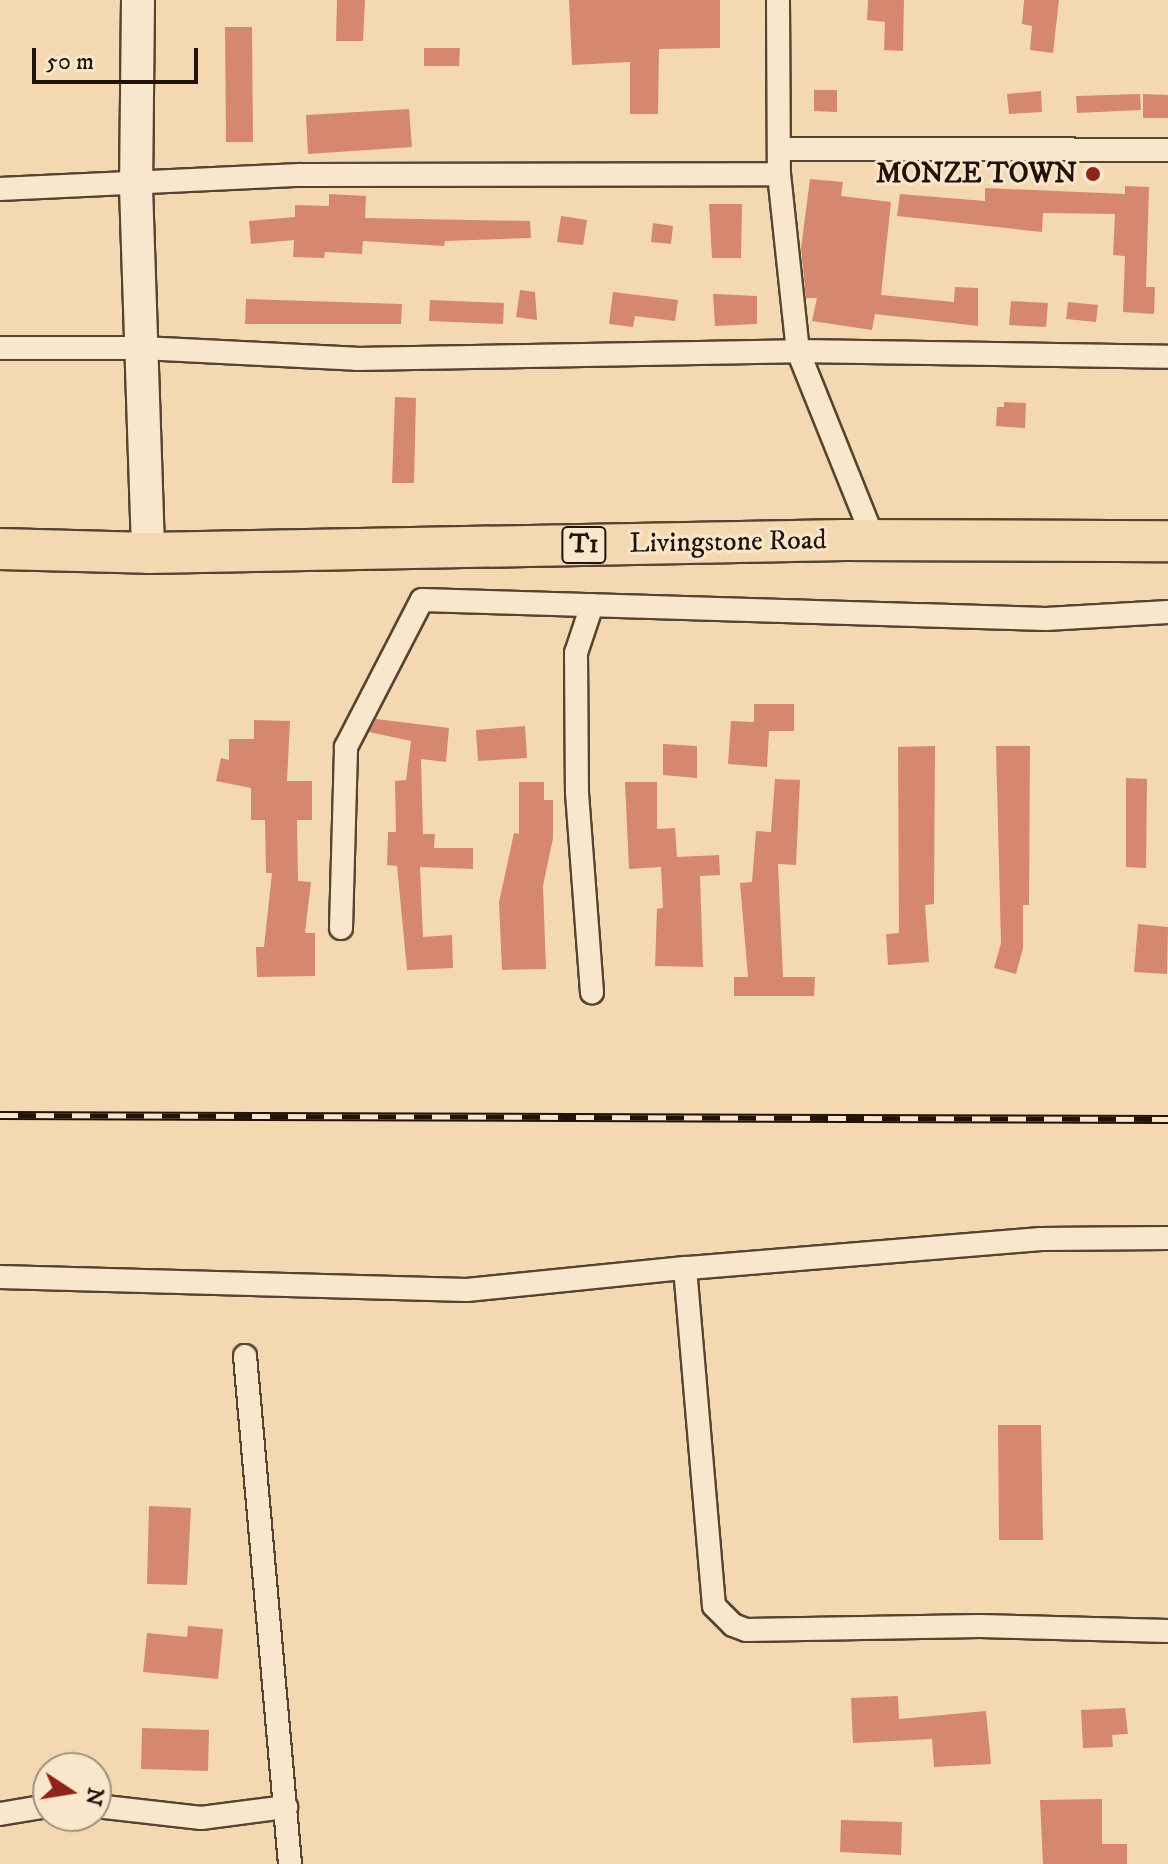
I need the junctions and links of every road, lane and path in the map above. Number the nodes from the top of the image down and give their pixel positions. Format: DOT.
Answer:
graph roads {
  1 [pos="138,0"];
  2 [pos="778,0"];
  3 [pos="780,149"];
  4 [pos="1168,150"];
  5 [pos="779,174"];
  6 [pos="136,187"];
  7 [pos="0,189"];
  8 [pos="0,348"];
  9 [pos="142,348"];
  10 [pos="798,351"];
  11 [pos="1168,357"];
  12 [pos="874,540"];
  13 [pos="1168,541"];
  14 [pos="0,549"];
  15 [pos="148,553"];
  16 [pos="592,605"];
  17 [pos="1168,612"];
  18 [pos="341,928"];
  19 [pos="592,992"];
  20 [pos="1168,1238"];
  21 [pos="685,1268"];
  22 [pos="0,1277"];
  23 [pos="245,1356"];
  24 [pos="1168,1631"];
  25 [pos="286,1807"];
  26 [pos="112,1808"];
  27 [pos="32,1809"];
  28 [pos="0,1814"];
  29 [pos="290,1864"];
  1 -- 6 [label="street"];
  2 -- 3 [label="street"];
  3 -- 4 [label="street"];
  3 -- 5 [label="street"];
  5 -- 6 [label="street"];
  5 -- 10 [label="street"];
  6 -- 7 [label="street"];
  6 -- 9 [label="street"];
  8 -- 9 [label="street"];
  9 -- 10 [label="street"];
  9 -- 15 [label="street"];
  10 -- 11 [label="street"];
  10 -- 12 [label="street"];
  12 -- 13 [label="highway, Livingstone Road / T1"];
  12 -- 15 [label="highway, Livingstone Road / T1"];
  14 -- 15 [label="highway, Livingstone Road / T1"];
  16 -- 17 [label="street"];
  16 -- 18 [label="street"];
  16 -- 19 [label="street"];
  20 -- 21 [label="street"];
  21 -- 22 [label="street"];
  21 -- 24 [label="street"];
  23 -- 25 [label="street"];
  25 -- 26 [label="street"];
  25 -- 29 [label="street"];
  27 -- 28 [label="street"];
}
